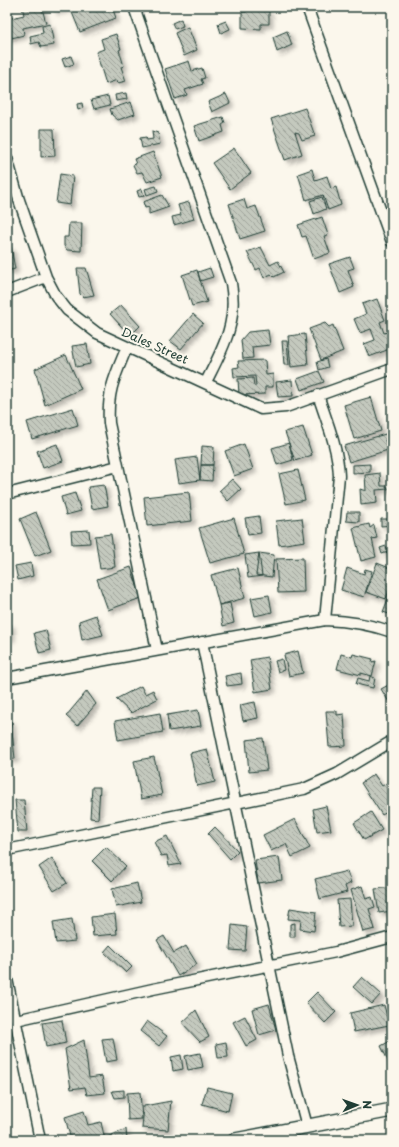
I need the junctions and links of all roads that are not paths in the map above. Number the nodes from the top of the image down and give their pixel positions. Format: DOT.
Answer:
graph roads {
  1 [pos="134,7"];
  2 [pos="307,7"];
  3 [pos="7,158"];
  4 [pos="392,242"];
  5 [pos="46,277"];
  6 [pos="7,292"];
  7 [pos="127,347"];
  8 [pos="392,369"];
  9 [pos="206,382"];
  10 [pos="318,396"];
  11 [pos="118,466"];
  12 [pos="7,494"];
  13 [pos="325,620"];
  14 [pos="392,632"];
  15 [pos="202,642"];
  16 [pos="157,650"];
  17 [pos="7,678"];
  18 [pos="392,741"];
  19 [pos="236,803"];
  20 [pos="7,850"];
  21 [pos="392,937"];
  22 [pos="269,966"];
  23 [pos="7,979"];
  24 [pos="16,1020"];
  25 [pos="392,1110"];
  26 [pos="307,1126"];
  27 [pos="40,1140"];
  28 [pos="235,1140"];
  1 -- 9 [label="street"];
  2 -- 4 [label="street"];
  3 -- 5 [label="street, Dales Street"];
  5 -- 6 [label="street"];
  5 -- 7 [label="street, Dales Street"];
  7 -- 9 [label="street, Dales Street"];
  7 -- 11 [label="street"];
  8 -- 10 [label="street, Dales Street"];
  9 -- 10 [label="street, Dales Street"];
  10 -- 13 [label="street"];
  11 -- 12 [label="street"];
  11 -- 16 [label="street"];
  13 -- 14 [label="street"];
  13 -- 15 [label="street"];
  15 -- 16 [label="street"];
  15 -- 19 [label="street"];
  16 -- 17 [label="street"];
  18 -- 19 [label="street"];
  19 -- 20 [label="street"];
  19 -- 22 [label="street"];
  21 -- 22 [label="street"];
  22 -- 24 [label="street"];
  22 -- 26 [label="street"];
  23 -- 24 [label="street"];
  24 -- 27 [label="street"];
  25 -- 26 [label="street"];
  26 -- 28 [label="street"];
}
